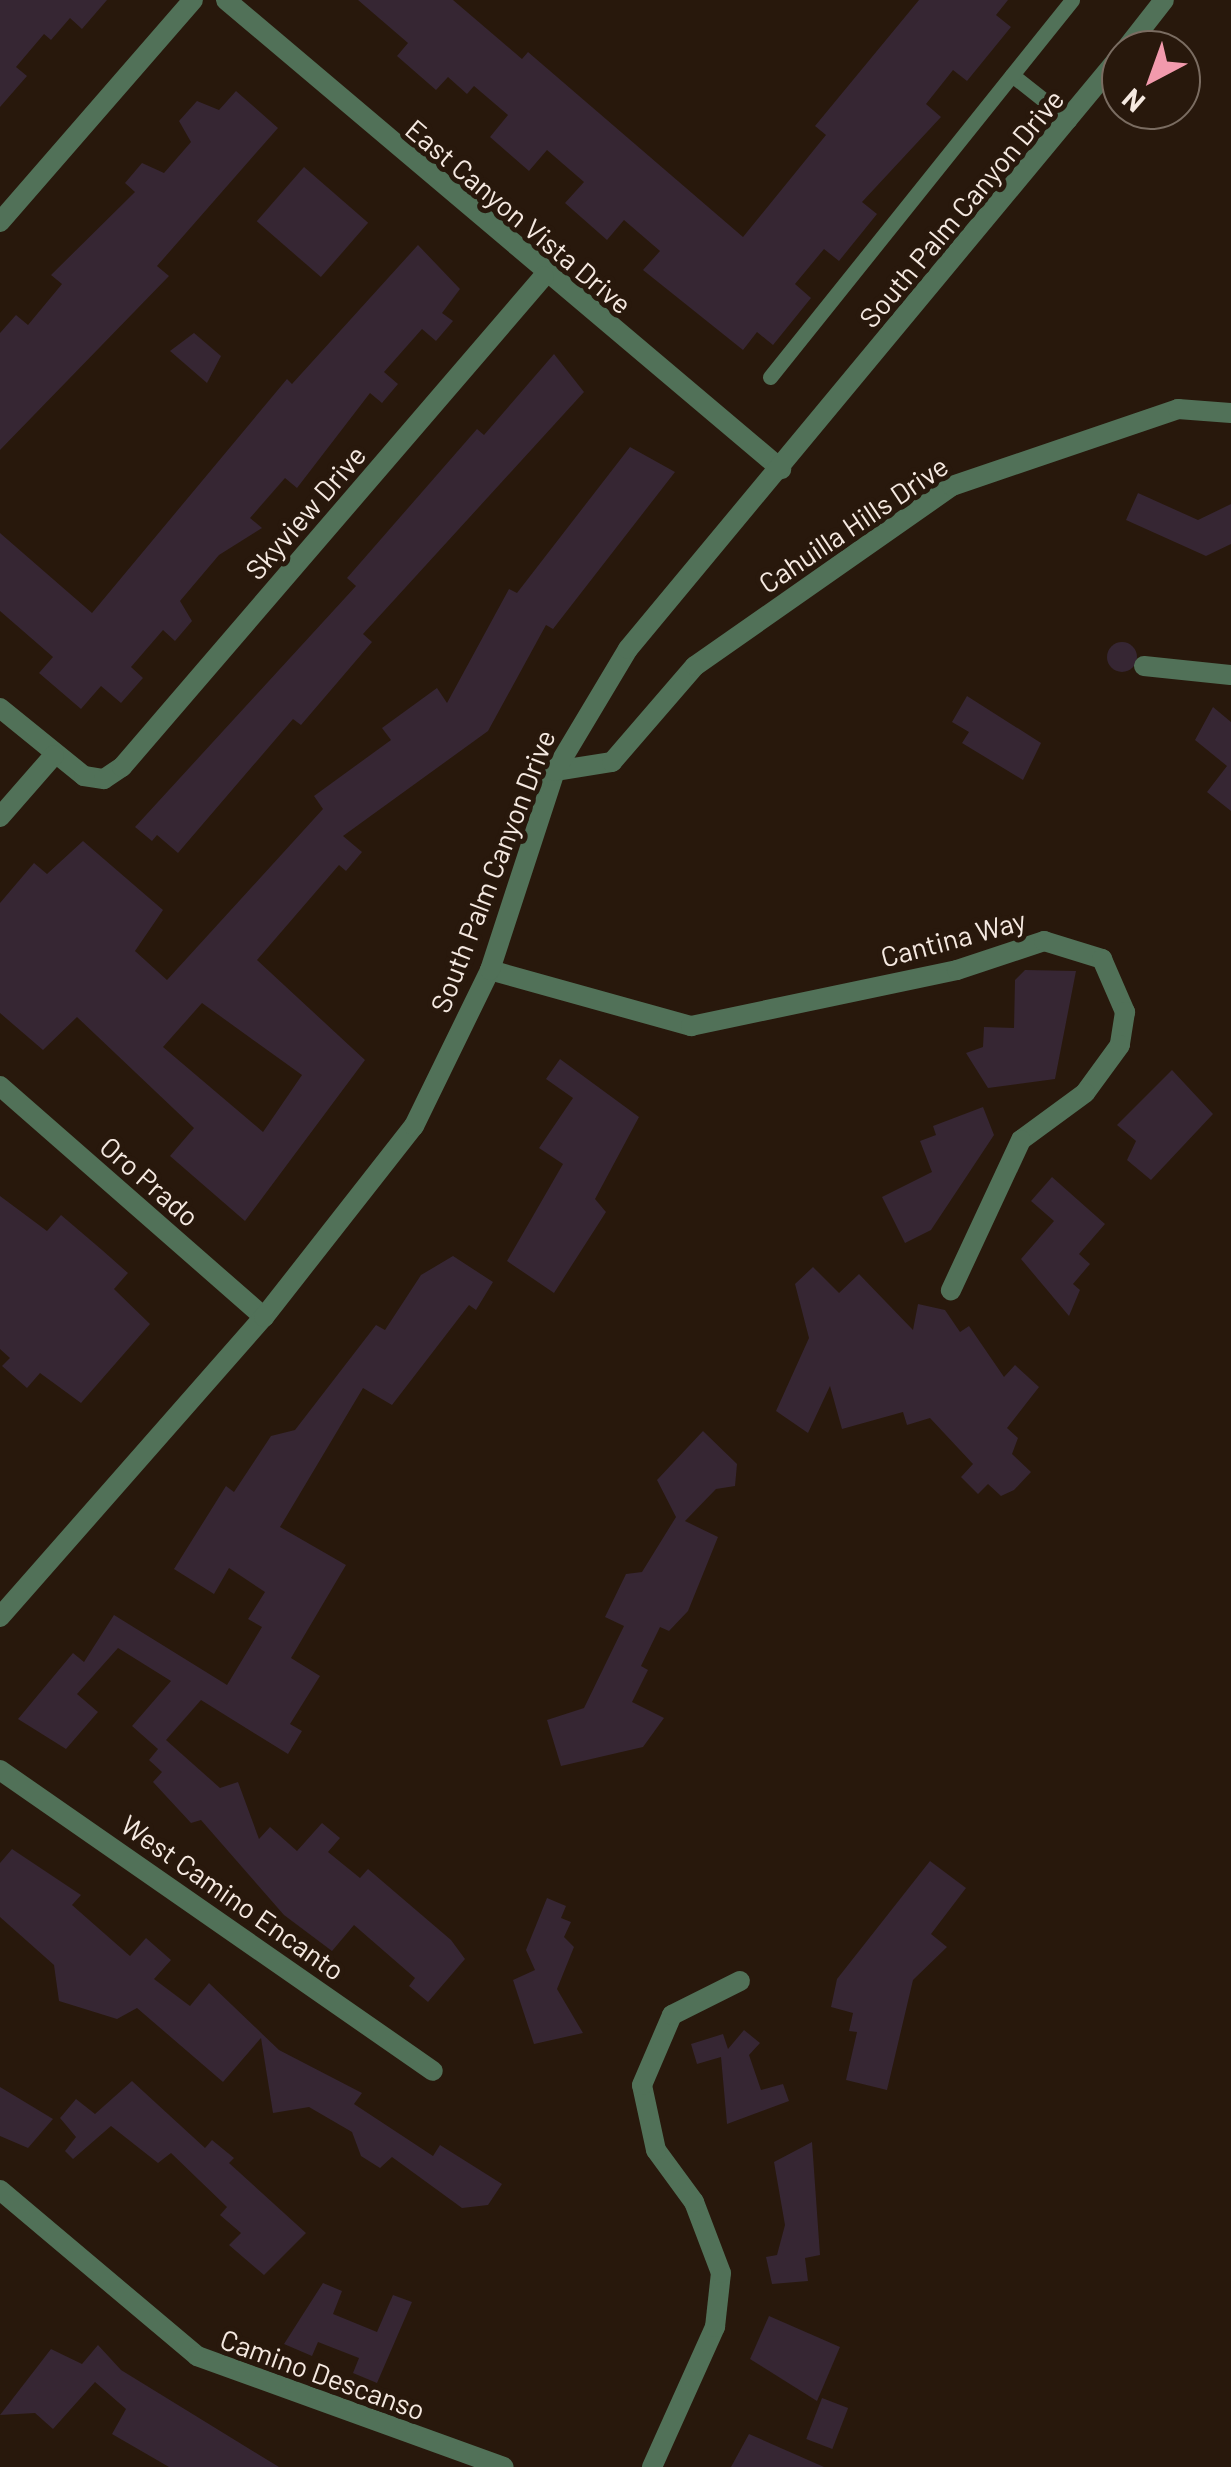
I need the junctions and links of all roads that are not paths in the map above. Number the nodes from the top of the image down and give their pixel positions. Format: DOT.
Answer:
graph roads {
  1 [pos="192,0"];
  2 [pos="226,0"];
  3 [pos="1072,0"];
  4 [pos="1164,0"];
  5 [pos="1140,30"];
  6 [pos="1012,75"];
  7 [pos="1101,80"];
  8 [pos="1070,120"];
  9 [pos="4,208"];
  10 [pos="544,276"];
  11 [pos="770,378"];
  12 [pos="1231,413"];
  13 [pos="780,469"];
  14 [pos="1144,666"];
  15 [pos="1231,674"];
  16 [pos="0,708"];
  17 [pos="54,755"];
  18 [pos="555,771"];
  19 [pos="0,817"];
  20 [pos="490,970"];
  21 [pos="0,1086"];
  22 [pos="951,1290"];
  23 [pos="264,1317"];
  24 [pos="0,1617"];
  25 [pos="0,1770"];
  26 [pos="740,1981"];
  27 [pos="433,2071"];
  28 [pos="0,2190"];
  29 [pos="504,2467"];
  30 [pos="652,2467"];
  1 -- 9 [label="street"];
  2 -- 10 [label="street, East Canyon Vista Drive"];
  3 -- 6 [label="lane"];
  4 -- 5 [label="street, South Palm Canyon Drive"];
  6 -- 8 [label="lane"];
  6 -- 11 [label="lane"];
  7 -- 8 [label="street, South Palm Canyon Drive"];
  8 -- 13 [label="street, South Palm Canyon Drive"];
  10 -- 13 [label="street, East Canyon Vista Drive"];
  10 -- 17 [label="street, Skyview Drive"];
  12 -- 18 [label="street, Cahuilla Hills Drive"];
  13 -- 18 [label="street, South Palm Canyon Drive"];
  14 -- 15 [label="street"];
  16 -- 17 [label="street"];
  17 -- 19 [label="street"];
  18 -- 20 [label="street, South Palm Canyon Drive"];
  20 -- 22 [label="street, Cantina Way"];
  20 -- 23 [label="street, South Palm Canyon Drive"];
  21 -- 23 [label="street, Oro Prado"];
  23 -- 24 [label="street, South Palm Canyon Drive"];
  25 -- 27 [label="street, West Camino Encanto"];
  26 -- 30 [label="street"];
  28 -- 29 [label="street, Camino Descanso"];
}
